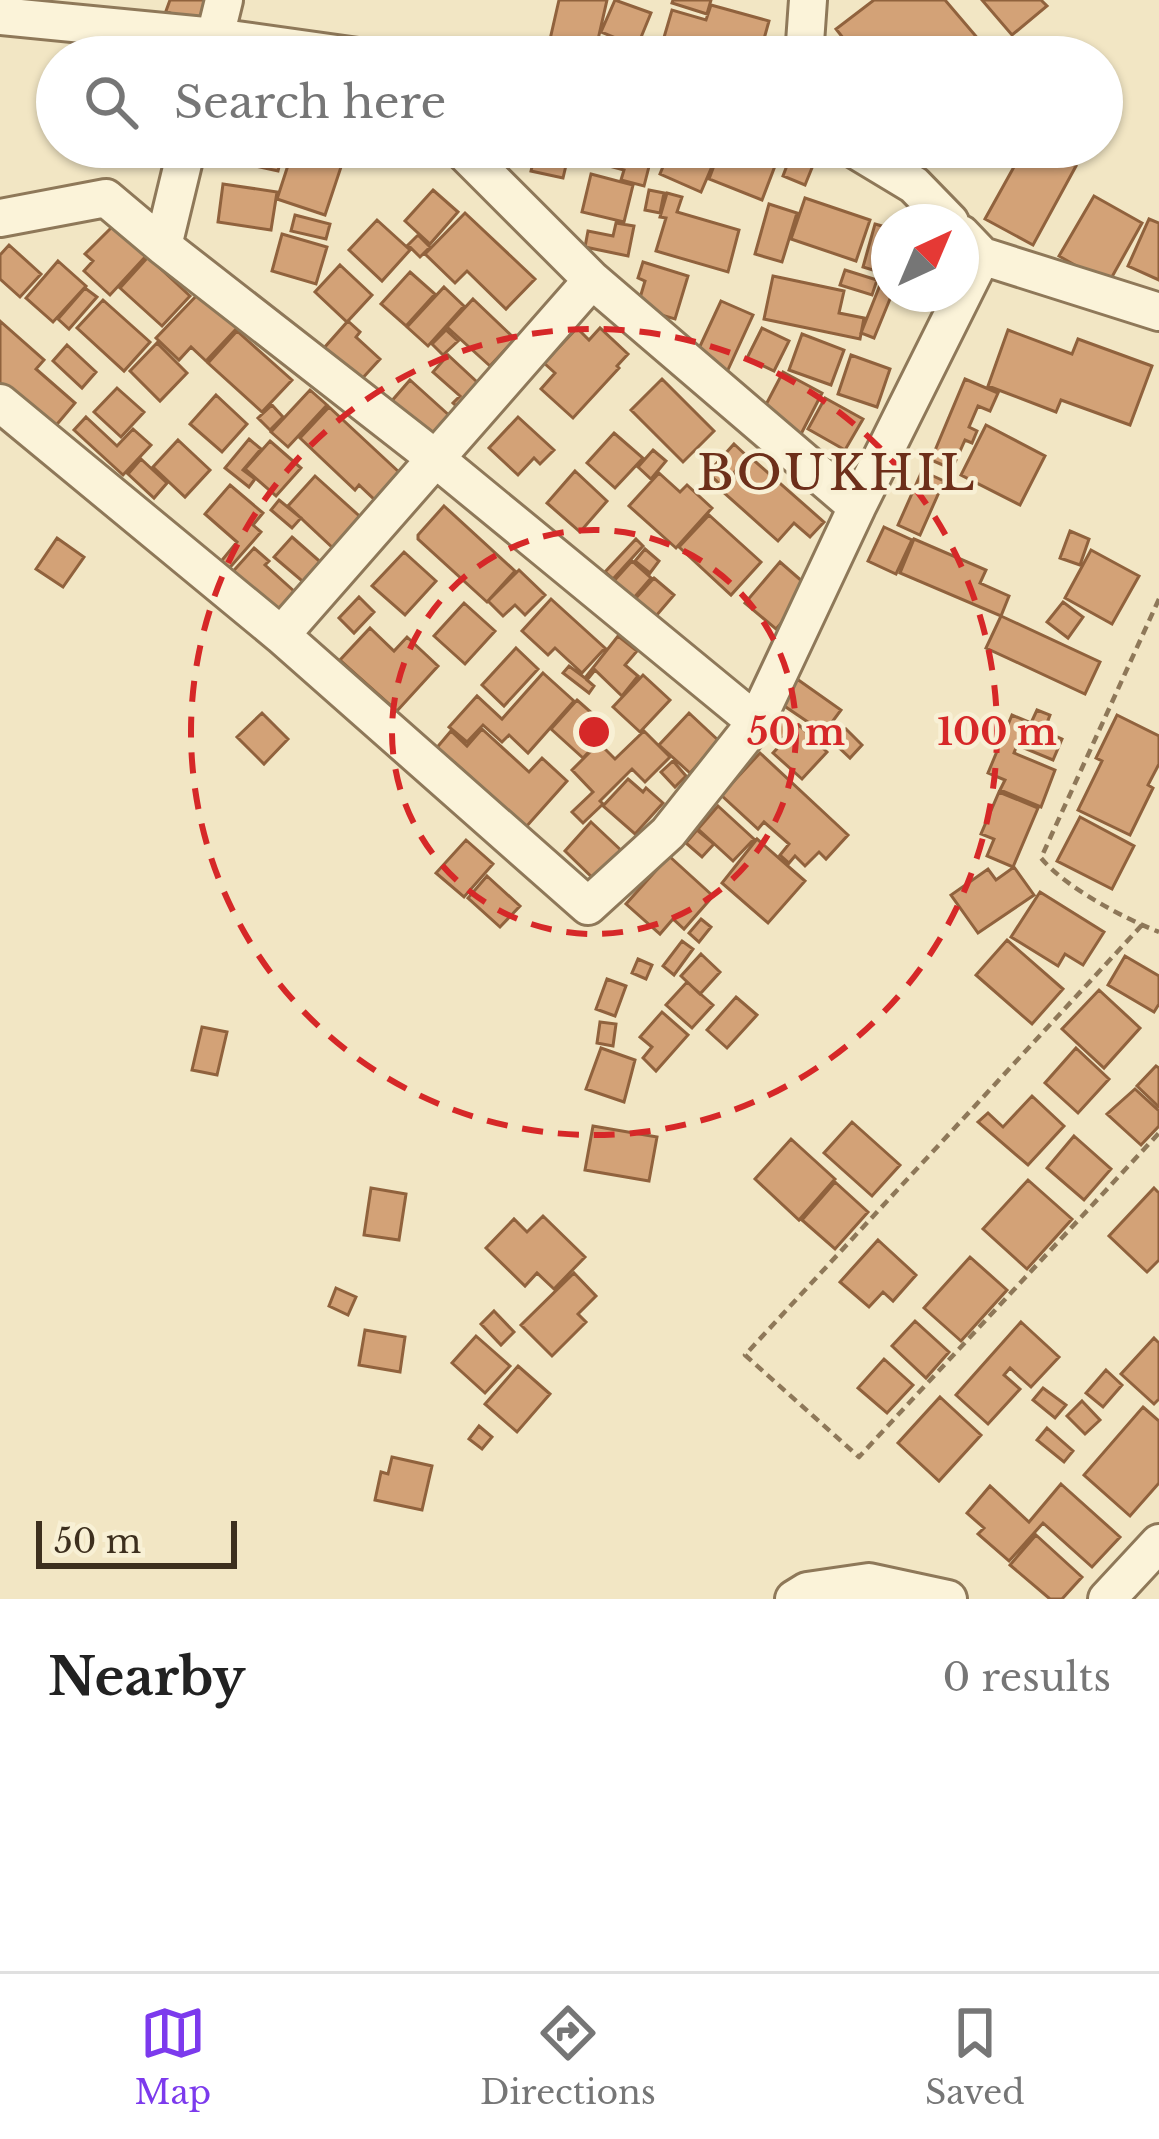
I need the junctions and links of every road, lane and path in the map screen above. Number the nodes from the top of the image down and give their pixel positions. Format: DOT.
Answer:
graph roads {
  1 [pos="224,0"];
  2 [pos="808,0"];
  3 [pos="0,16"];
  4 [pos="137,36"];
  5 [pos="215,36"];
  6 [pos="805,36"];
  7 [pos="182,168"];
  8 [pos="480,168"];
  9 [pos="886,168"];
  10 [pos="932,204"];
  11 [pos="0,218"];
  12 [pos="163,246"];
  13 [pos="979,248"];
  14 [pos="592,280"];
  15 [pos="942,312"];
  16 [pos="1159,312"];
  17 [pos="0,403"];
  18 [pos="436,459"];
  19 [pos="857,507"];
  20 [pos="1159,599"];
  21 [pos="281,635"];
  22 [pos="756,722"];
  23 [pos="1142,926"];
  24 [pos="1159,932"];
  25 [pos="1159,1133"];
  26 [pos="1152,1567"];
  27 [pos="794,1599"];
  28 [pos="948,1599"];
  29 [pos="1107,1599"];
  1 -- 5 [label="street"];
  2 -- 6 [label="street"];
  3 -- 4 [label="street"];
  7 -- 12 [label="street"];
  8 -- 14 [label="street"];
  9 -- 10 [label="street"];
  11 -- 12 [label="street"];
  12 -- 18 [label="street"];
  13 -- 16 [label="street"];
  14 -- 18 [label="street"];
  14 -- 19 [label="street"];
  15 -- 19 [label="street"];
  17 -- 21 [label="street"];
  18 -- 21 [label="street"];
  18 -- 22 [label="street"];
  19 -- 22 [label="street"];
  20 -- 23 [label="path"];
  21 -- 22 [label="street"];
  23 -- 24 [label="path"];
  23 -- 25 [label="path"];
  26 -- 29 [label="street"];
  27 -- 28 [label="street"];
}
